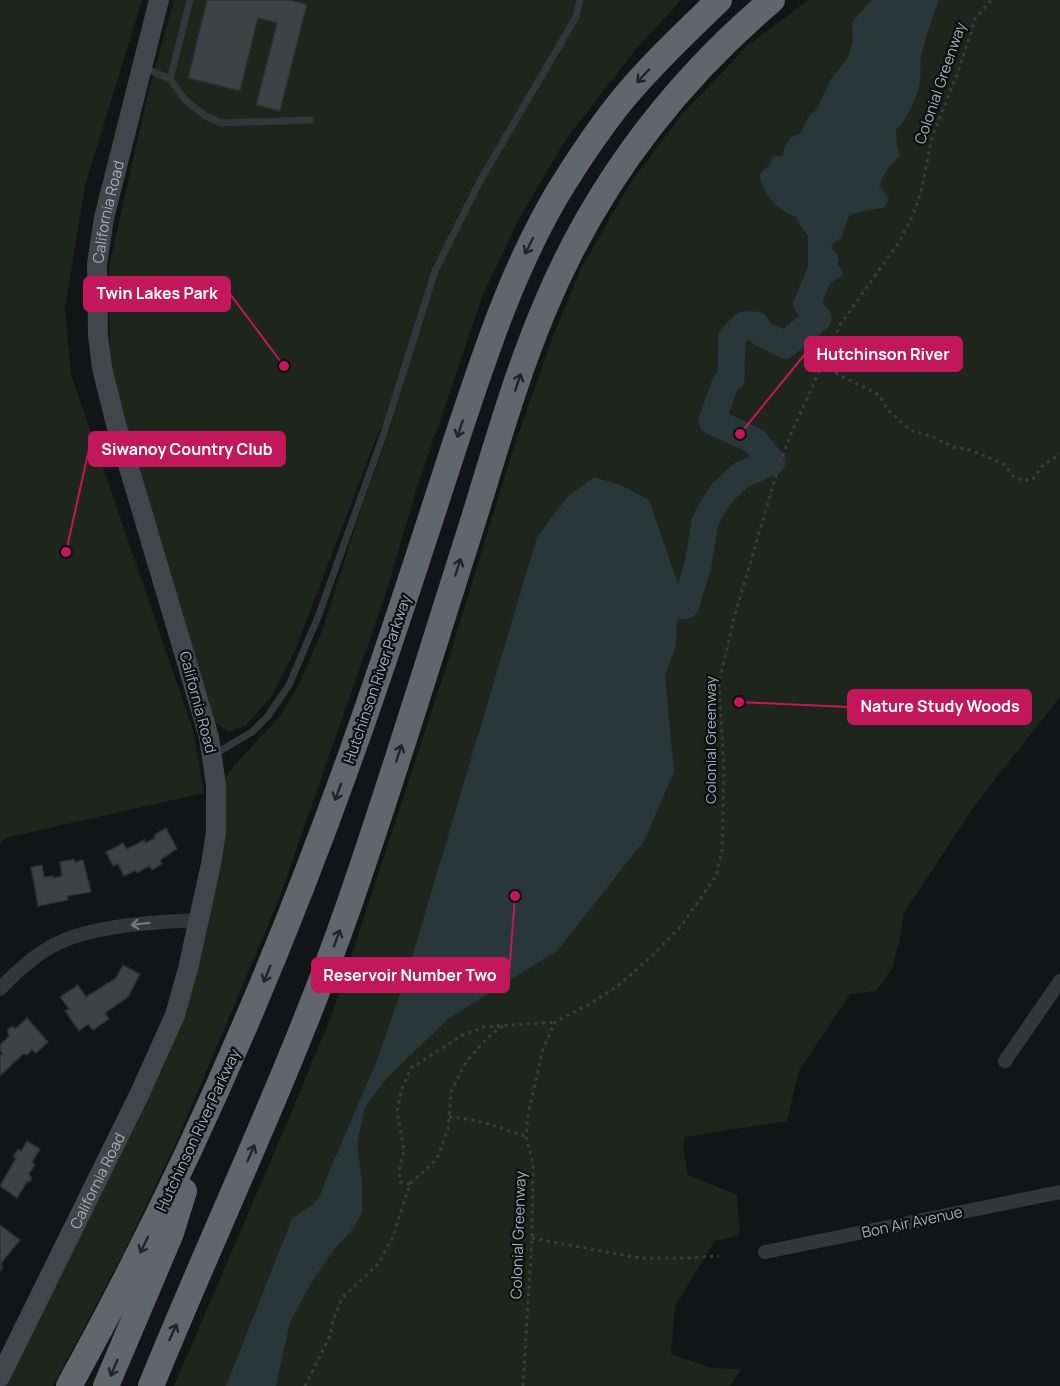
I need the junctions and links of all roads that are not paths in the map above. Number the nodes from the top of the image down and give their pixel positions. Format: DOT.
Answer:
graph roads {
  1 [pos="159,0"];
  2 [pos="190,0"];
  3 [pos="580,0"];
  4 [pos="710,0"];
  5 [pos="719,0"];
  6 [pos="772,0"];
  7 [pos="684,34"];
  8 [pos="142,67"];
  9 [pos="170,79"];
  10 [pos="310,120"];
  11 [pos="213,755"];
  12 [pos="199,920"];
  13 [pos="1060,981"];
  14 [pos="0,989"];
  15 [pos="1005,1061"];
  16 [pos="206,1116"];
  17 [pos="1060,1192"];
  18 [pos="765,1252"];
  19 [pos="0,1377"];
  20 [pos="69,1386"];
  21 [pos="106,1386"];
  22 [pos="151,1386"];
  1 -- 8 [label="main road, California Road"];
  2 -- 9 [label="lane"];
  3 -- 11 [label="lane"];
  4 -- 7 [label="highway"];
  5 -- 7 [label="highway, Hutchinson River Parkway"];
  22 -- 6 [label="highway, one-way"];
  7 -- 16 [label="highway, Hutchinson River Parkway, one-way"];
  8 -- 9 [label="lane"];
  8 -- 11 [label="main road, California Road"];
  9 -- 10 [label="lane"];
  11 -- 12 [label="main road, California Road"];
  12 -- 14 [label="street, one-way"];
  12 -- 19 [label="main road, California Road"];
  13 -- 15 [label="street"];
  16 -- 20 [label="highway, Hutchinson River Parkway, one-way"];
  16 -- 21 [label="highway, one-way"];
  17 -- 18 [label="street, Bon Air Avenue"];
}
